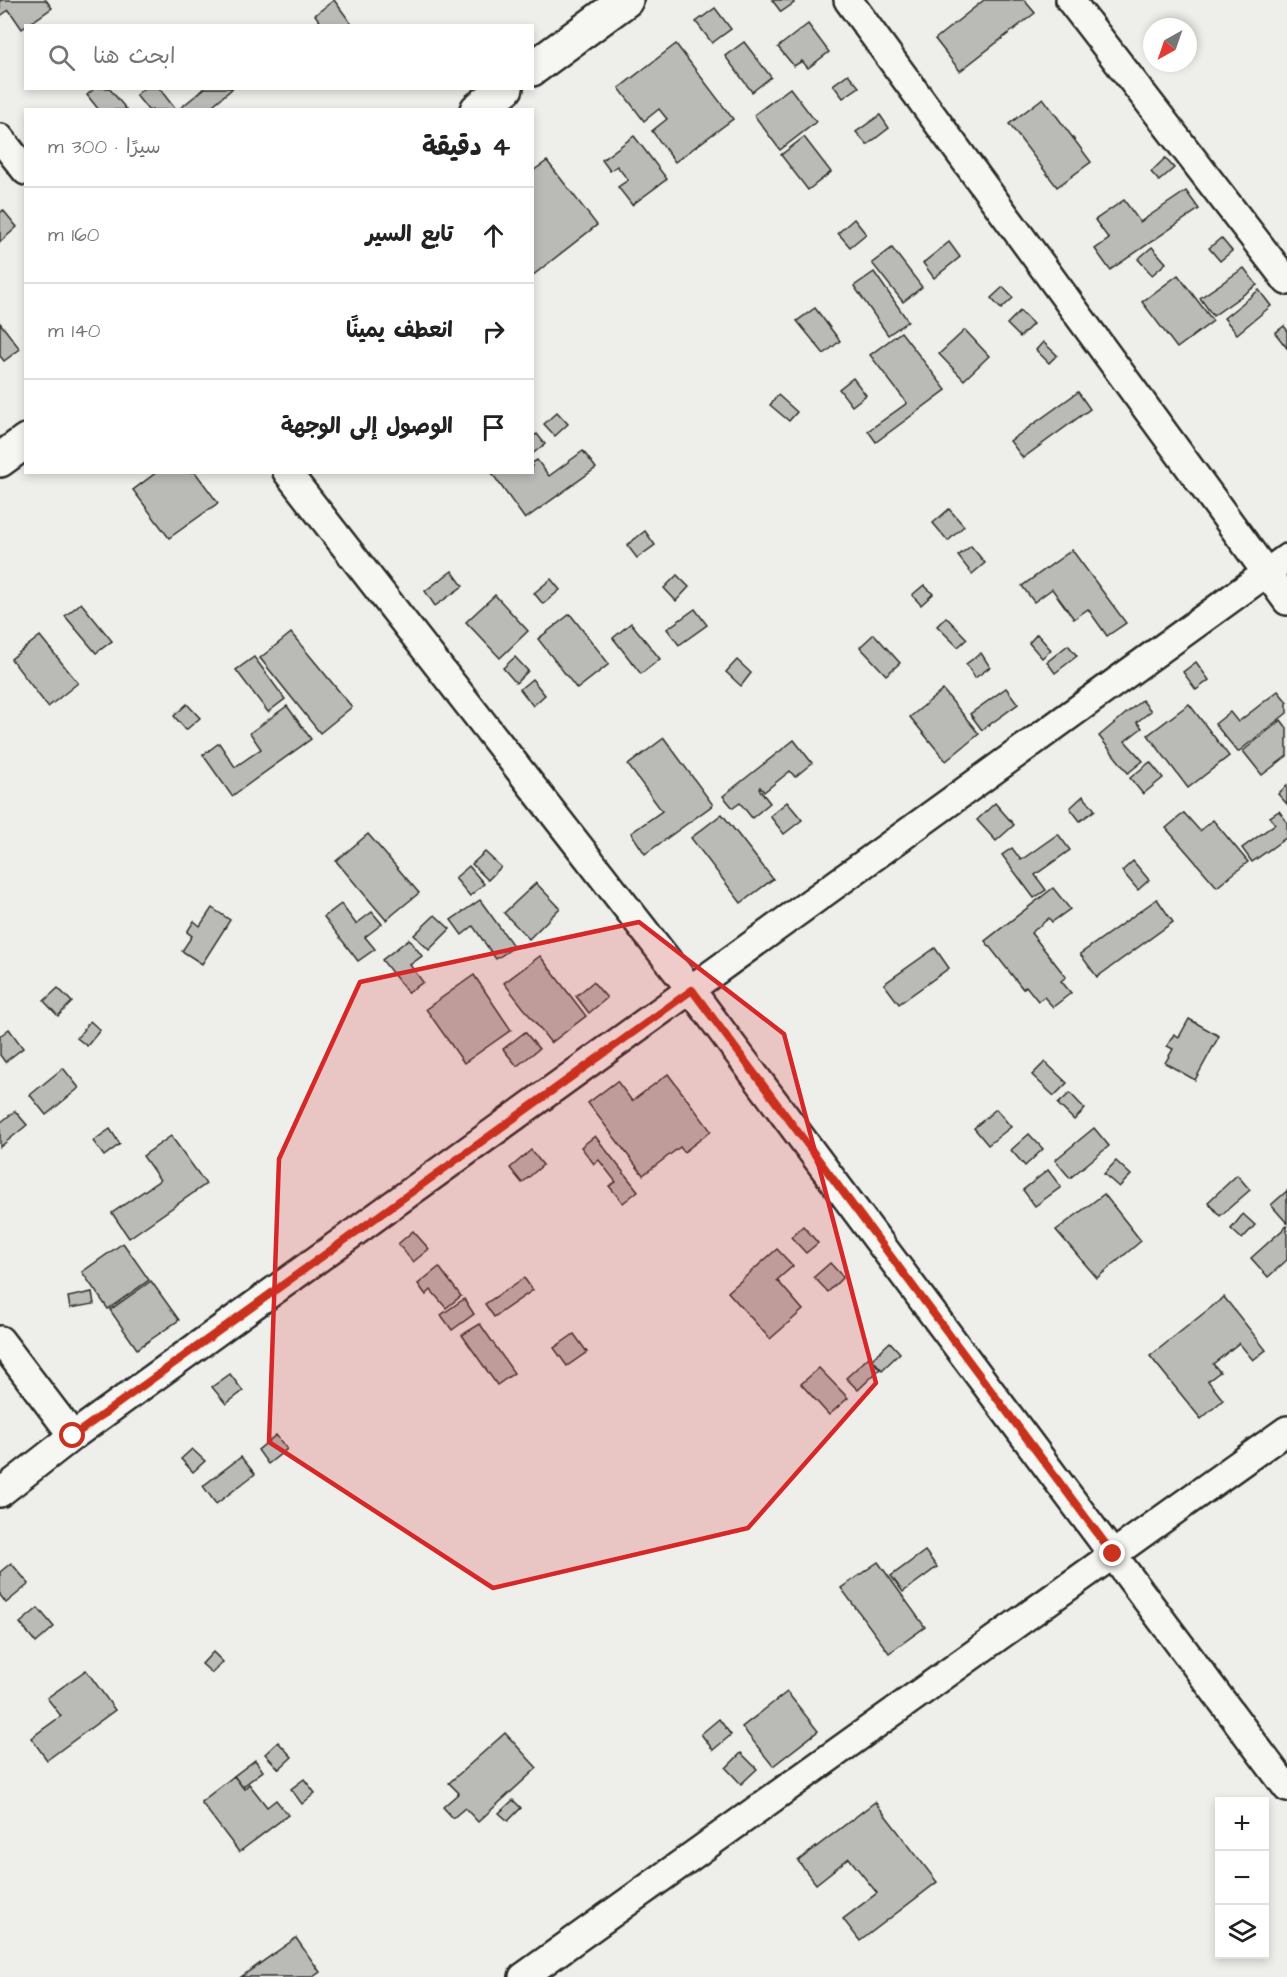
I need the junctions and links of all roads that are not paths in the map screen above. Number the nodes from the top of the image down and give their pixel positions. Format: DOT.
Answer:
graph roads {
  1 [pos="626,0"];
  2 [pos="848,0"];
  3 [pos="1070,0"];
  4 [pos="534,68"];
  5 [pos="503,90"];
  6 [pos="480,108"];
  7 [pos="0,138"];
  8 [pos="24,168"];
  9 [pos="1287,281"];
  10 [pos="24,442"];
  11 [pos="0,460"];
  12 [pos="290,474"];
  13 [pos="1287,558"];
  14 [pos="1266,574"];
  15 [pos="1287,601"];
  16 [pos="692,990"];
  17 [pos="0,1340"];
  18 [pos="1287,1430"];
  19 [pos="73,1436"];
  20 [pos="0,1493"];
  21 [pos="1113,1554"];
  22 [pos="1287,1788"];
  23 [pos="523,1977"];
  1 -- 4 [label="street"];
  2 -- 14 [label="street"];
  3 -- 9 [label="street"];
  5 -- 6 [label="street"];
  7 -- 8 [label="street"];
  10 -- 11 [label="street"];
  12 -- 16 [label="street"];
  13 -- 14 [label="street"];
  14 -- 15 [label="street"];
  14 -- 16 [label="street"];
  16 -- 19 [label="street"];
  16 -- 21 [label="street"];
  17 -- 19 [label="street"];
  18 -- 21 [label="street"];
  19 -- 20 [label="street"];
  21 -- 22 [label="street"];
  21 -- 23 [label="street"];
}
